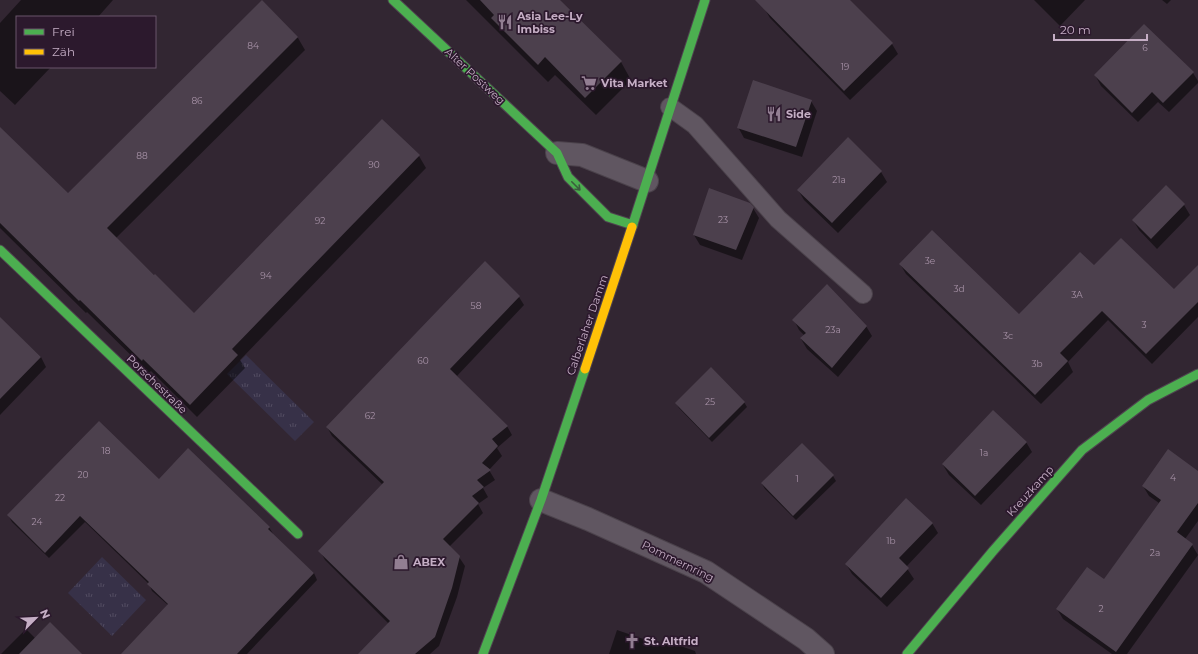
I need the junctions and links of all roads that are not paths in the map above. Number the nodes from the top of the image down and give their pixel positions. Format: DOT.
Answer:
graph roads {
  1 [pos="393,0"];
  2 [pos="705,0"];
  3 [pos="670,107"];
  4 [pos="557,153"];
  5 [pos="647,181"];
  6 [pos="633,225"];
  7 [pos="0,250"];
  8 [pos="863,294"];
  9 [pos="1198,374"];
  10 [pos="541,500"];
  11 [pos="298,534"];
  12 [pos="483,654"];
  13 [pos="823,654"];
  14 [pos="907,654"];
  1 -- 4 [label="street, Alter Postweg"];
  2 -- 3 [label="street, Calberlaher Damm"];
  3 -- 5 [label="street, Calberlaher Damm"];
  3 -- 8 [label="lane"];
  4 -- 5 [label="street"];
  4 -- 6 [label="street, Alter Postweg, one-way"];
  5 -- 6 [label="street, Calberlaher Damm"];
  6 -- 10 [label="street, Calberlaher Damm"];
  7 -- 11 [label="street, Porschestraße"];
  9 -- 14 [label="street, Kreuzkamp"];
  10 -- 12 [label="street, Calberlaher Damm"];
  10 -- 13 [label="street, Pommernring"];
}
